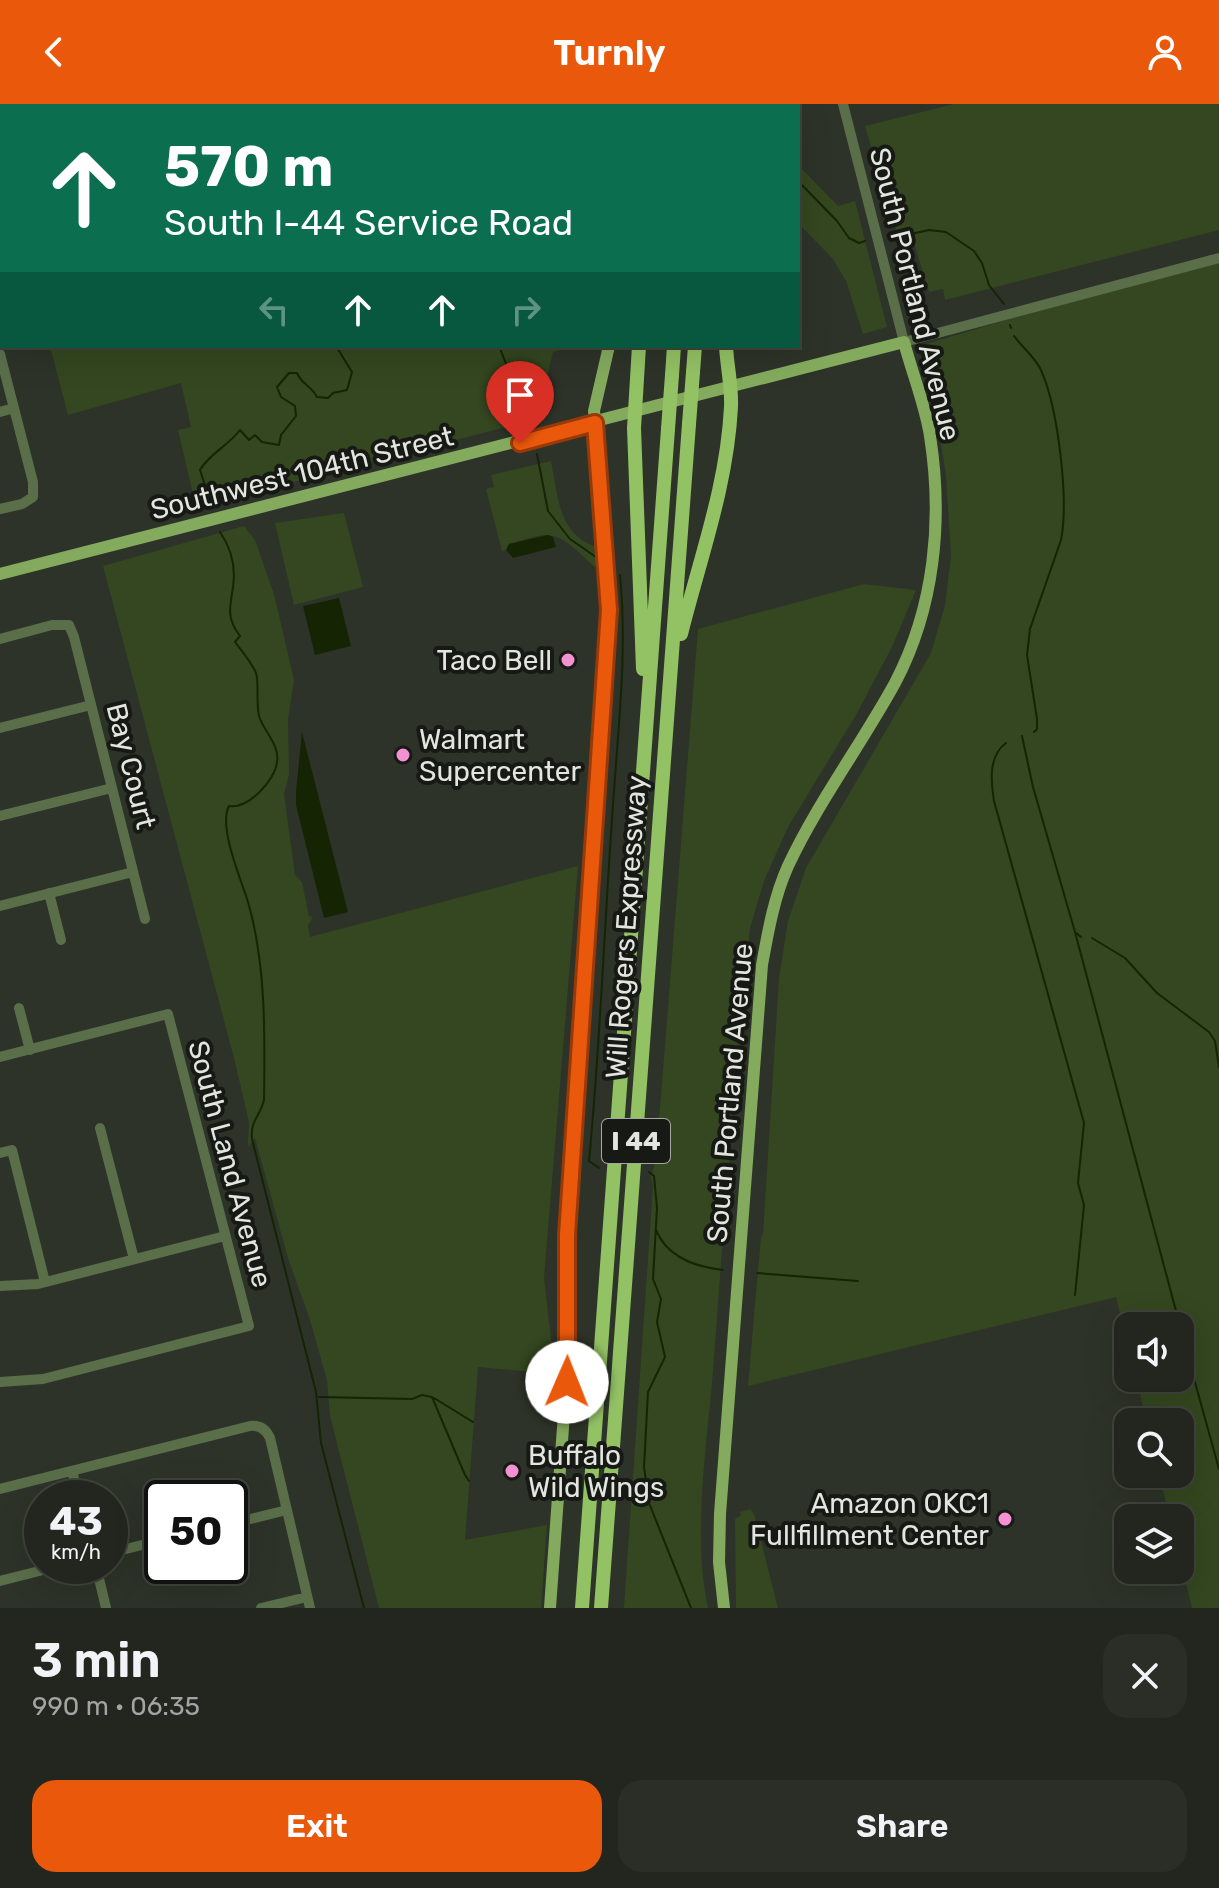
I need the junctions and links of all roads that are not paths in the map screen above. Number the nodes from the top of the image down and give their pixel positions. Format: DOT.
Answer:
graph roads {
  1 [pos="843,104"];
  2 [pos="1219,258"];
  3 [pos="904,342"];
  4 [pos="609,348"];
  5 [pos="639,348"];
  6 [pos="674,348"];
  7 [pos="695,348"];
  8 [pos="726,348"];
  9 [pos="0,354"];
  10 [pos="730,388"];
  11 [pos="14,408"];
  12 [pos="0,412"];
  13 [pos="635,413"];
  14 [pos="595,423"];
  15 [pos="0,509"];
  16 [pos="0,574"];
  17 [pos="0,639"];
  18 [pos="671,673"];
  19 [pos="91,705"];
  20 [pos="0,728"];
  21 [pos="645,742"];
  22 [pos="112,788"];
  23 [pos="0,816"];
  24 [pos="133,872"];
  25 [pos="49,893"];
  26 [pos="0,906"];
  27 [pos="145,919"];
  28 [pos="61,940"];
  29 [pos="19,1008"];
  30 [pos="30,1050"];
  31 [pos="0,1057"];
  32 [pos="100,1128"];
  33 [pos="0,1153"];
  34 [pos="225,1236"];
  35 [pos="134,1259"];
  36 [pos="45,1282"];
  37 [pos="0,1286"];
  38 [pos="0,1382"];
  39 [pos="72,1471"];
  40 [pos="74,1480"];
  41 [pos="0,1489"];
  42 [pos="287,1510"];
  43 [pos="248,1520"];
  44 [pos="24,1575"];
  45 [pos="0,1581"];
  46 [pos="100,1584"];
  47 [pos="308,1602"];
  48 [pos="106,1608"];
  49 [pos="261,1608"];
  50 [pos="550,1608"];
  51 [pos="582,1608"];
  52 [pos="601,1608"];
  53 [pos="724,1608"];
  1 -- 3 [label="street, South Portland Avenue"];
  2 -- 3 [label="street, Southwest 104th Street"];
  3 -- 10 [label="main road, Southwest 104th Street"];
  3 -- 53 [label="main road, South Portland Avenue"];
  4 -- 14 [label="main road"];
  5 -- 13 [label="highway"];
  6 -- 21 [label="highway, Will Rogers Expressway / I 44, bridge"];
  7 -- 18 [label="highway, Will Rogers Expressway / I 44, bridge"];
  8 -- 10 [label="highway"];
  9 -- 11 [label="street"];
  10 -- 13 [label="main road, Southwest 104th Street"];
  10 -- 18 [label="highway"];
  11 -- 12 [label="street"];
  11 -- 15 [label="street"];
  13 -- 14 [label="main road, Southwest 104th Street"];
  13 -- 21 [label="highway"];
  14 -- 16 [label="main road, Southwest 104th Street"];
  14 -- 50 [label="main road"];
  17 -- 19 [label="street, Bay Court"];
  18 -- 52 [label="highway, Will Rogers Expressway / I 44"];
  19 -- 20 [label="street"];
  19 -- 22 [label="street, Bay Court"];
  21 -- 51 [label="highway, Will Rogers Expressway / I 44"];
  22 -- 23 [label="street"];
  22 -- 24 [label="street, Bay Court"];
  24 -- 25 [label="street"];
  24 -- 27 [label="street, Bay Court"];
  25 -- 26 [label="street"];
  25 -- 28 [label="street"];
  29 -- 30 [label="street"];
  30 -- 31 [label="street"];
  30 -- 34 [label="street, South Land Avenue"];
  32 -- 35 [label="street"];
  33 -- 36 [label="street"];
  34 -- 35 [label="street"];
  34 -- 38 [label="street, South Land Avenue"];
  35 -- 36 [label="street"];
  36 -- 37 [label="street"];
  39 -- 40 [label="street"];
  39 -- 41 [label="street"];
  39 -- 42 [label="street"];
  42 -- 43 [label="street"];
  42 -- 47 [label="street"];
  44 -- 45 [label="street"];
  46 -- 48 [label="street"];
  47 -- 49 [label="street"];
}
